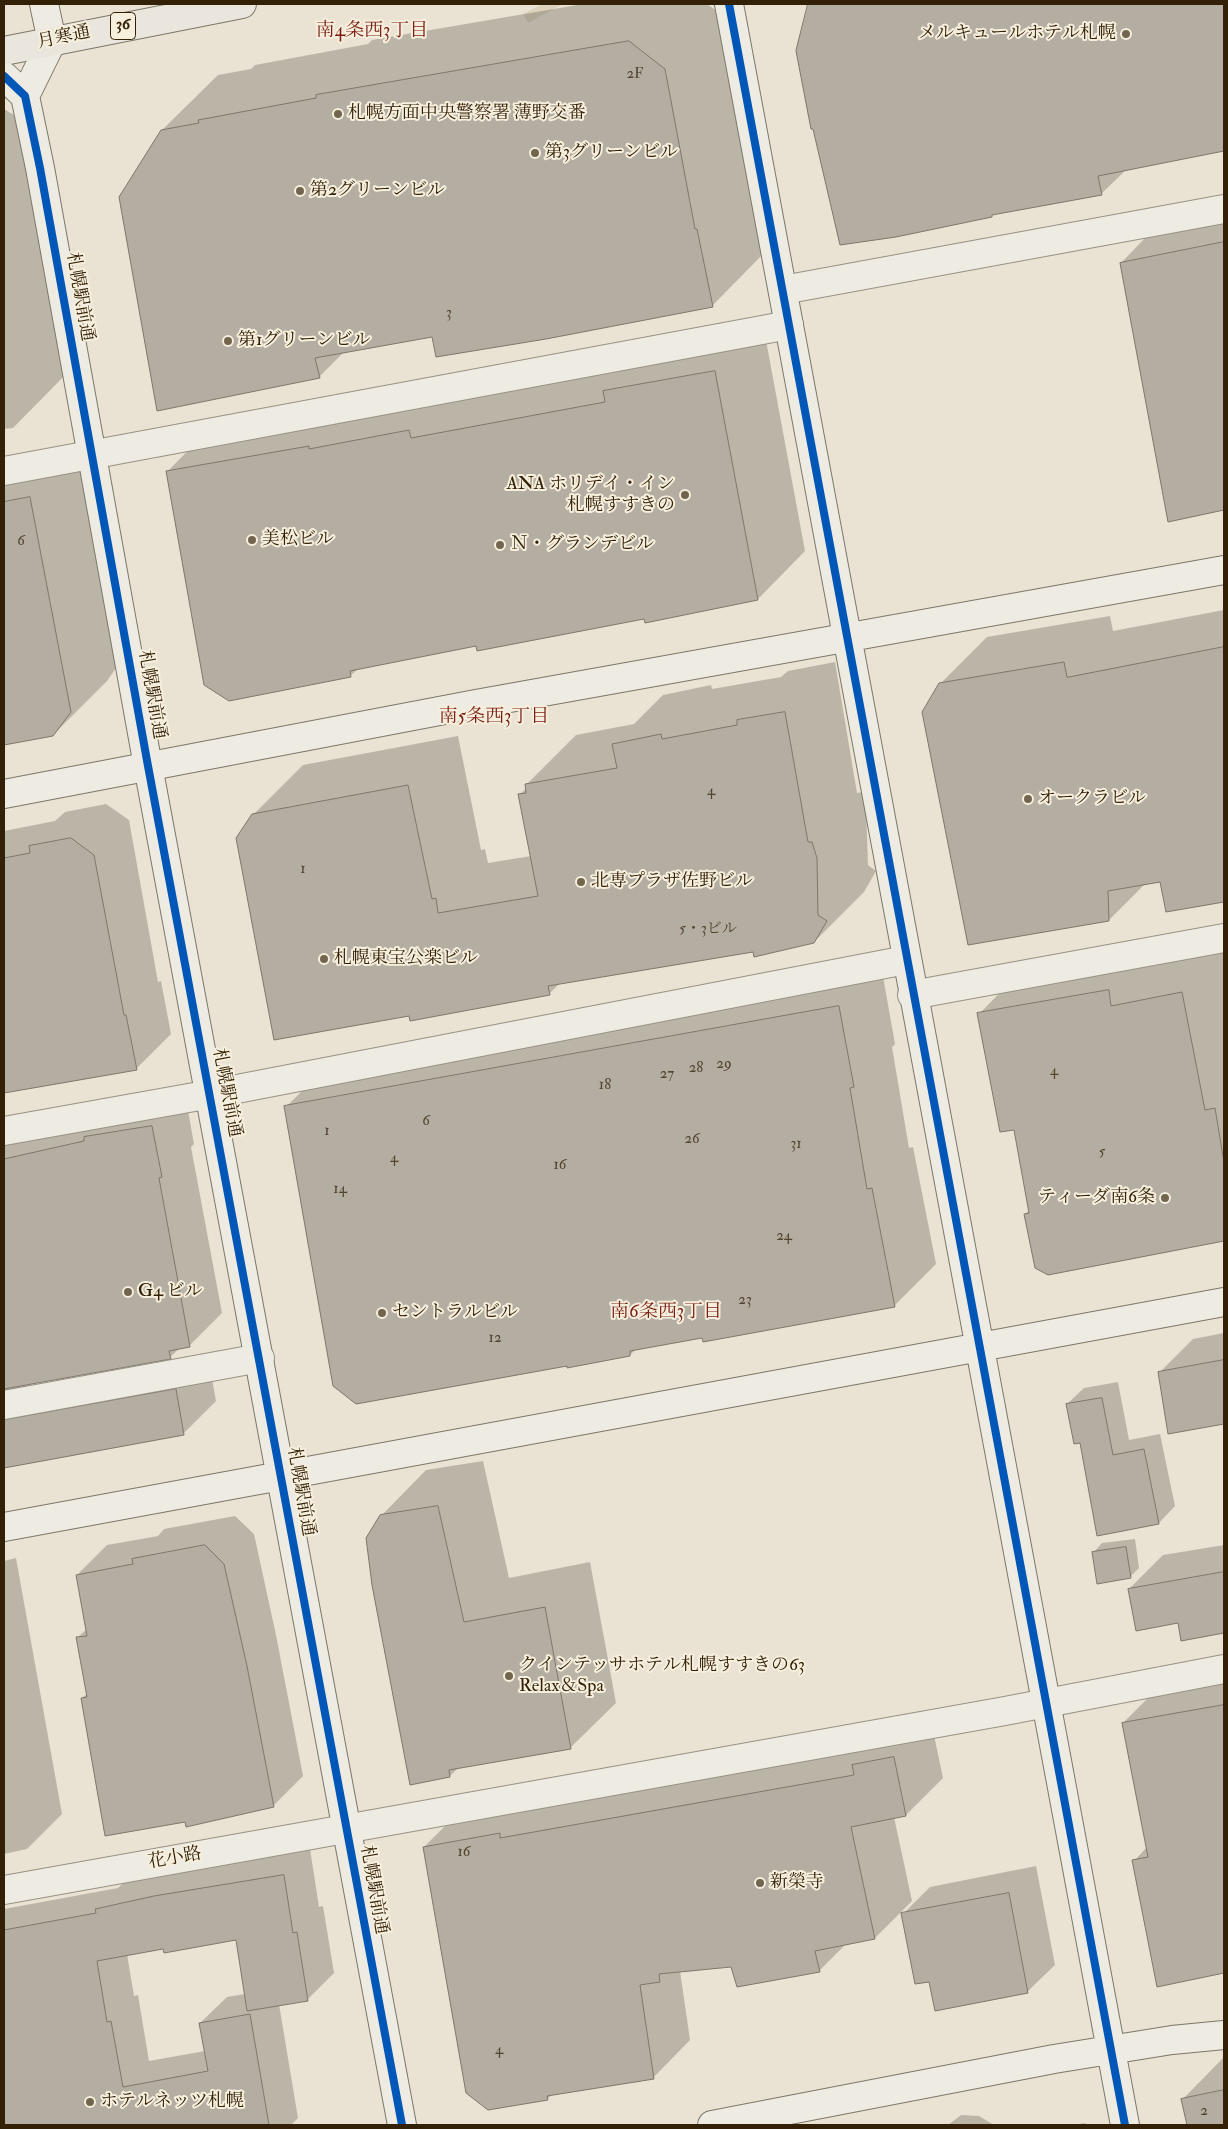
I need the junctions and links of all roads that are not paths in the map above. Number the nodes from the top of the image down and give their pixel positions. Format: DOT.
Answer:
graph roads {
  1 [pos="44,4"];
  2 [pos="242,4"];
  3 [pos="729,4"];
  4 [pos="52,41"];
  5 [pos="4,51"];
  6 [pos="4,76"];
  7 [pos="25,96"];
  8 [pos="1224,209"];
  9 [pos="783,290"];
  10 [pos="789,325"];
  11 [pos="92,454"];
  12 [pos="4,471"];
  13 [pos="1224,570"];
  14 [pos="849,638"];
  15 [pos="148,766"];
  16 [pos="4,794"];
  17 [pos="1224,938"];
  18 [pos="906,960"];
  19 [pos="912,995"];
  20 [pos="211,1094"];
  21 [pos="4,1131"];
  22 [pos="1224,1302"];
  23 [pos="980,1348"];
  24 [pos="260,1358"];
  25 [pos="4,1406"];
  26 [pos="281,1475"];
  27 [pos="4,1527"];
  28 [pos="1224,1669"];
  29 [pos="1048,1703"];
  30 [pos="347,1828"];
  31 [pos="4,1890"];
  32 [pos="1224,2035"];
  33 [pos="1111,2051"];
  34 [pos="769,2120"];
  35 [pos="402,2125"];
  36 [pos="712,2125"];
  37 [pos="1125,2125"];
  1 -- 4 [label="street"];
  2 -- 4 [label="highway, 月寒通 / 36"];
  3 -- 9 [label="street"];
  4 -- 5 [label="highway, 月寒通 / 36"];
  4 -- 7 [label="street"];
  6 -- 7 [label="street"];
  7 -- 11 [label="street, 札幌駅前通"];
  8 -- 9 [label="street"];
  9 -- 10 [label="street"];
  10 -- 11 [label="street"];
  10 -- 14 [label="street"];
  11 -- 12 [label="street"];
  11 -- 15 [label="street, 札幌駅前通"];
  13 -- 14 [label="street"];
  14 -- 15 [label="street"];
  14 -- 18 [label="street"];
  15 -- 16 [label="street"];
  15 -- 20 [label="street, 札幌駅前通"];
  17 -- 19 [label="street"];
  18 -- 19 [label="street"];
  18 -- 20 [label="street"];
  19 -- 23 [label="street"];
  20 -- 21 [label="street"];
  20 -- 24 [label="street, 札幌駅前通"];
  22 -- 23 [label="street"];
  23 -- 26 [label="street"];
  23 -- 29 [label="street"];
  24 -- 25 [label="street"];
  24 -- 26 [label="street, 札幌駅前通"];
  26 -- 27 [label="street"];
  26 -- 30 [label="street, 札幌駅前通"];
  28 -- 29 [label="street, 花小路"];
  29 -- 30 [label="street, 花小路"];
  29 -- 33 [label="street"];
  30 -- 31 [label="street, 花小路"];
  30 -- 35 [label="street, 札幌駅前通"];
  32 -- 33 [label="street"];
  33 -- 34 [label="street"];
  33 -- 37 [label="street"];
  34 -- 36 [label="street"];
}
